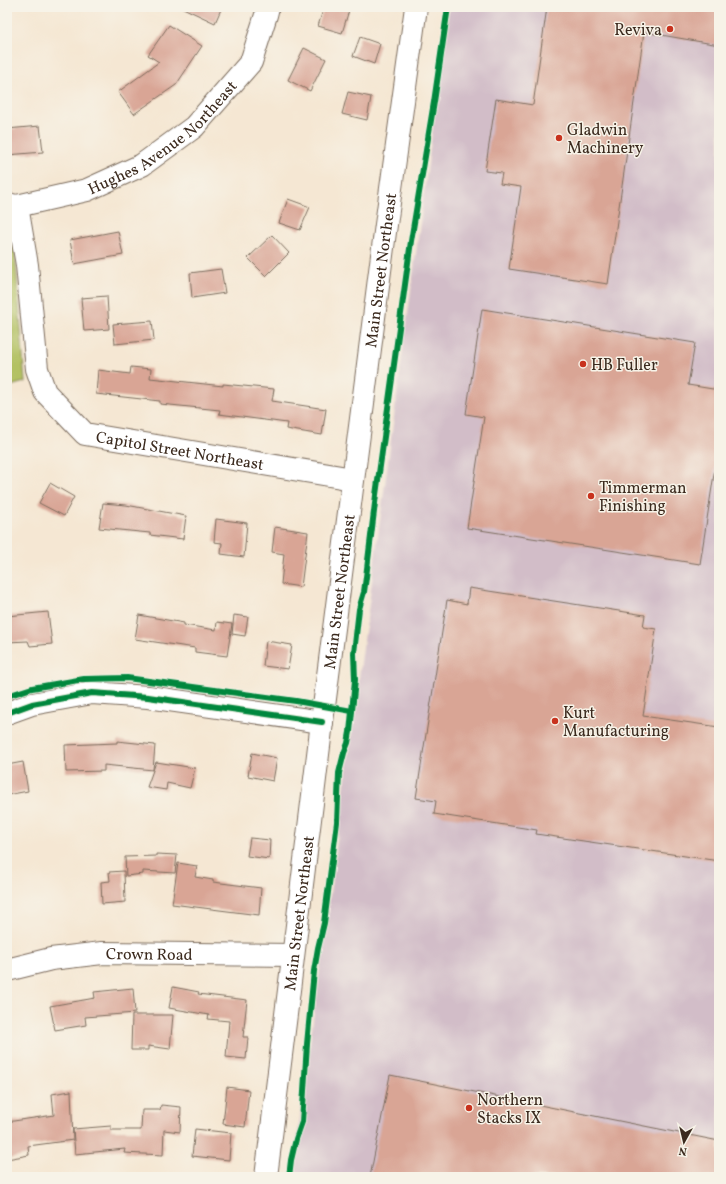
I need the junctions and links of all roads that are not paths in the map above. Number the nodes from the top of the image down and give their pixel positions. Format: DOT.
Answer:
graph roads {
  1 [pos="268,7"];
  2 [pos="416,7"];
  3 [pos="12,205"];
  4 [pos="353,479"];
  5 [pos="7,713"];
  6 [pos="322,722"];
  7 [pos="294,954"];
  8 [pos="7,970"];
  9 [pos="266,1177"];
  1 -- 3 [label="street, Hughes Avenue Northeast"];
  2 -- 4 [label="street, Main Street Northeast"];
  3 -- 4 [label="street, Capitol Street Northeast"];
  4 -- 6 [label="street, Main Street Northeast"];
  5 -- 6 [label="street"];
  6 -- 7 [label="street, Main Street Northeast"];
  7 -- 8 [label="street, Crown Road"];
  7 -- 9 [label="street, Main Street Northeast"];
}
